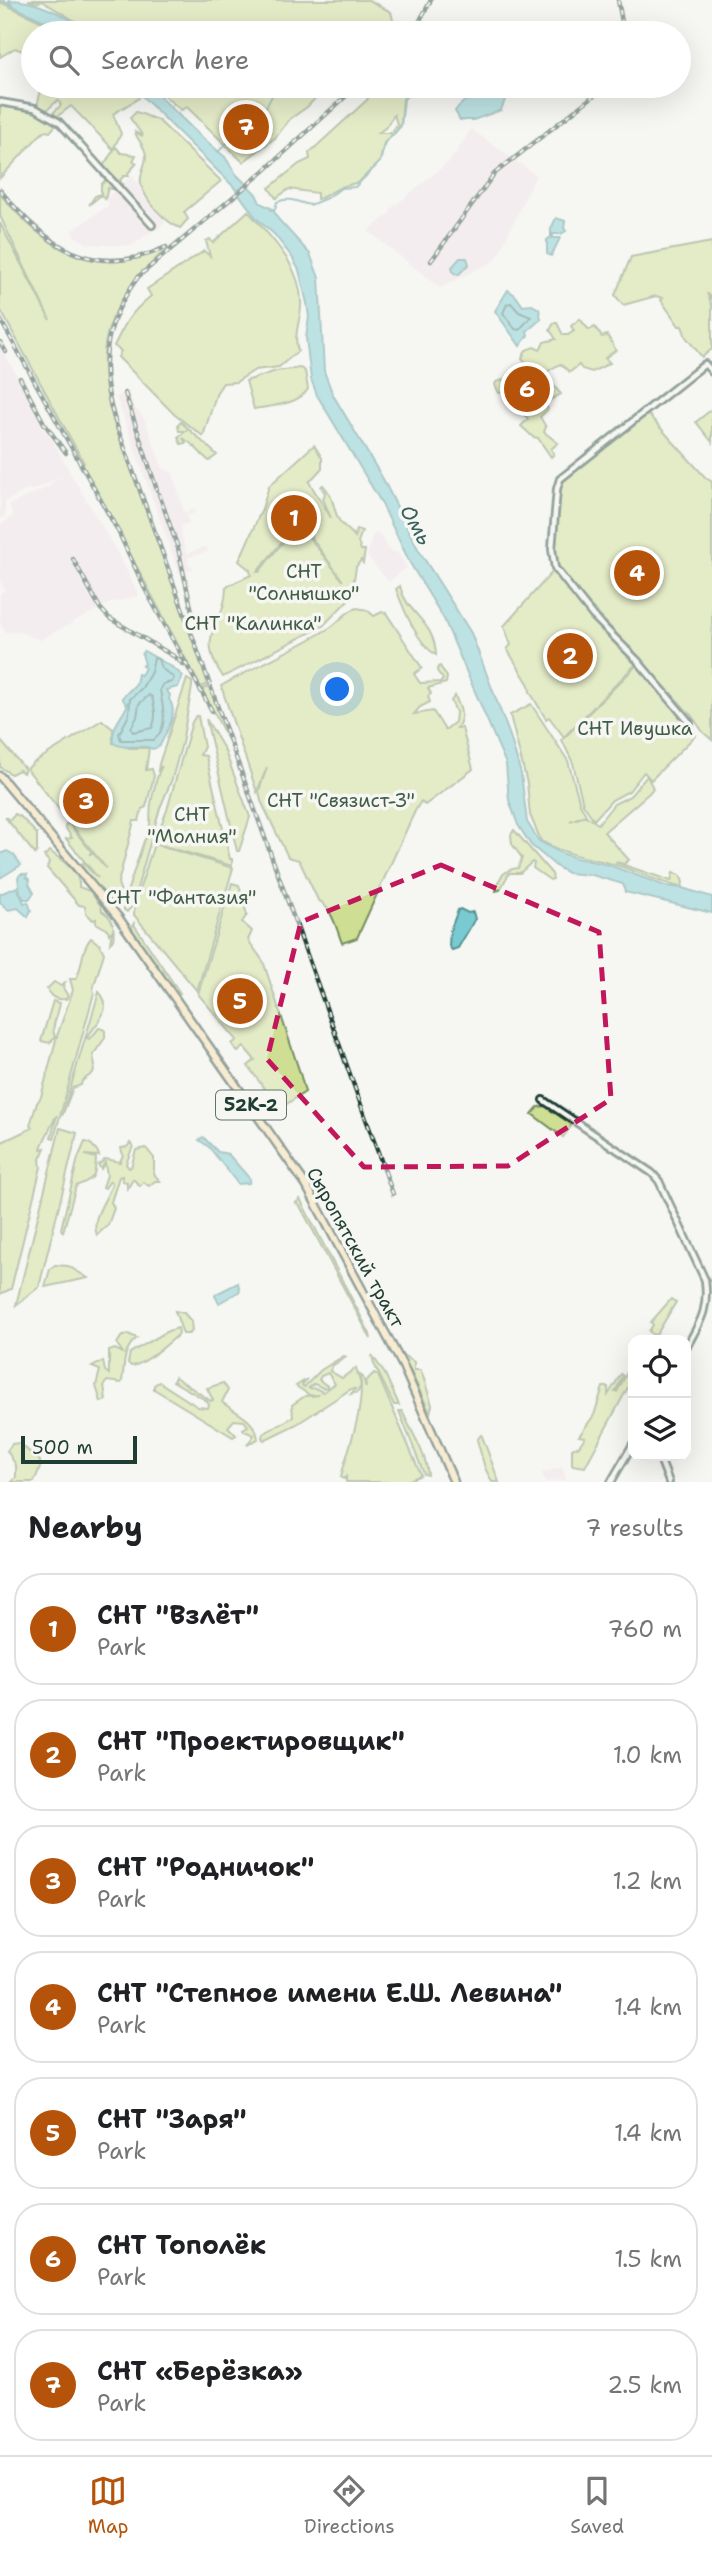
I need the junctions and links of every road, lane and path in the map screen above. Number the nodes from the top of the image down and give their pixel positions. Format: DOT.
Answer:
graph roads {
  1 [pos="0,102"];
  2 [pos="152,225"];
  3 [pos="712,372"];
  4 [pos="690,723"];
  5 [pos="0,777"];
  6 [pos="543,1100"];
  7 [pos="691,1339"];
  8 [pos="628,1453"];
  9 [pos="661,1461"];
  10 [pos="453,1482"];
  11 [pos="611,1482"];
  12 [pos="669,1482"];
  1 -- 2 [label="street"];
  3 -- 4 [label="street"];
  5 -- 10 [label="main road, Сыропятский тракт / 52К-2"];
  6 -- 7 [label="street"];
  8 -- 11 [label="street"];
  9 -- 12 [label="street"];
}
